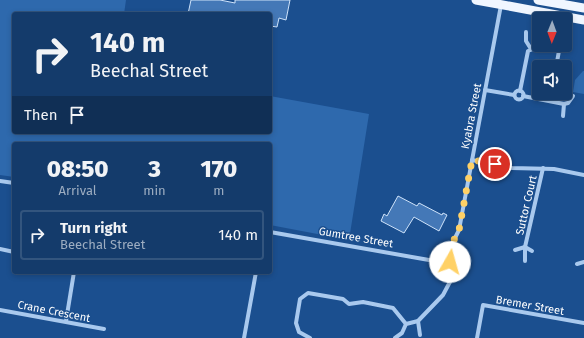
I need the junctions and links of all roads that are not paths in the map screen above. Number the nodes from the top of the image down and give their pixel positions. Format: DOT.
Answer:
graph roads {
  1 [pos="476,0"];
  2 [pos="538,0"];
  3 [pos="501,5"];
  4 [pos="584,8"];
  5 [pos="584,20"];
  6 [pos="526,32"];
  7 [pos="531,48"];
  8 [pos="485,90"];
  9 [pos="520,91"];
  10 [pos="514,95"];
  11 [pos="523,96"];
  12 [pos="573,96"];
  13 [pos="564,104"];
  14 [pos="563,116"];
  15 [pos="472,160"];
  16 [pos="544,168"];
  17 [pos="584,175"];
  18 [pos="0,181"];
  19 [pos="12,184"];
  20 [pos="272,232"];
  21 [pos="525,247"];
  22 [pos="0,249"];
  23 [pos="515,250"];
  24 [pos="532,251"];
  25 [pos="12,252"];
  26 [pos="448,252"];
  27 [pos="438,259"];
  28 [pos="525,261"];
  29 [pos="584,262"];
  30 [pos="449,264"];
  31 [pos="577,264"];
  32 [pos="74,274"];
  33 [pos="256,274"];
  34 [pos="0,310"];
  35 [pos="66,321"];
  36 [pos="418,321"];
  37 [pos="406,324"];
  38 [pos="584,324"];
  39 [pos="104,330"];
  40 [pos="420,335"];
  41 [pos="244,338"];
  42 [pos="310,338"];
  43 [pos="395,338"];
  44 [pos="476,338"];
  1 -- 3 [label="main road"];
  2 -- 4 [label="main road"];
  3 -- 5 [label="main road"];
  3 -- 8 [label="street, Kyabra Street"];
  6 -- 7 [label="street"];
  7 -- 9 [label="street"];
  8 -- 10 [label="street"];
  8 -- 15 [label="street, Kyabra Street"];
  9 -- 10 [label="street"];
  9 -- 11 [label="street"];
  10 -- 11 [label="street"];
  11 -- 13 [label="street"];
  12 -- 13 [label="street"];
  13 -- 14 [label="street"];
  15 -- 16 [label="street"];
  15 -- 26 [label="street, Kyabra Street"];
  16 -- 17 [label="street"];
  16 -- 21 [label="street, Suttor Court"];
  18 -- 19 [label="street"];
  20 -- 27 [label="street, Gumtree Street"];
  21 -- 23 [label="street, Suttor Court"];
  21 -- 24 [label="street, Suttor Court"];
  21 -- 28 [label="street, Suttor Court"];
  22 -- 25 [label="street"];
  26 -- 27 [label="street, Kyabra Street"];
  26 -- 30 [label="street"];
  27 -- 30 [label="street"];
  29 -- 31 [label="street"];
  30 -- 36 [label="street"];
  32 -- 35 [label="street"];
  33 -- 41 [label="street"];
  34 -- 35 [label="street, Crane Crescent"];
  35 -- 39 [label="street, Crane Crescent"];
  36 -- 37 [label="street"];
  36 -- 40 [label="street"];
  37 -- 42 [label="street"];
  37 -- 43 [label="street"];
  38 -- 44 [label="street, Bremer Street"];
}
